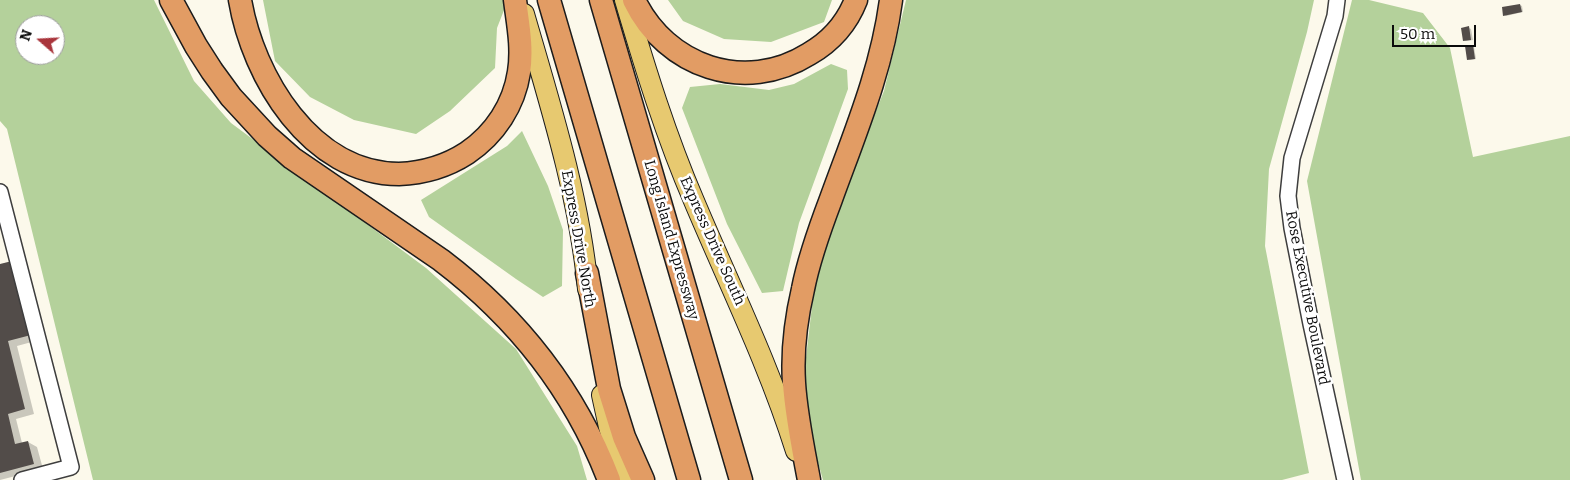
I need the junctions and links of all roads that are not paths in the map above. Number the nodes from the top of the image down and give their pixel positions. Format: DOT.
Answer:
graph roads {
  1 [pos="172,0"];
  2 [pos="240,0"];
  3 [pos="515,0"];
  4 [pos="520,0"];
  5 [pos="549,0"];
  6 [pos="601,0"];
  7 [pos="625,0"];
  8 [pos="634,0"];
  9 [pos="856,0"];
  10 [pos="891,0"];
  11 [pos="1337,0"];
  12 [pos="0,192"];
  13 [pos="587,273"];
  14 [pos="22,480"];
  15 [pos="609,480"];
  16 [pos="624,480"];
  17 [pos="643,480"];
  18 [pos="689,480"];
  19 [pos="741,480"];
  20 [pos="807,480"];
  21 [pos="1345,480"];
  1 -- 15 [label="highway"];
  2 -- 3 [label="highway"];
  4 -- 13 [label="main road, Express Drive North"];
  5 -- 18 [label="highway"];
  6 -- 19 [label="highway, Long Island Expressway"];
  7 -- 20 [label="main road, Express Drive South"];
  8 -- 9 [label="highway"];
  10 -- 20 [label="highway"];
  11 -- 21 [label="street, Rose Executive Boulevard"];
  12 -- 14 [label="street"];
  13 -- 16 [label="main road, Express Drive North"];
  13 -- 17 [label="highway"];
}
